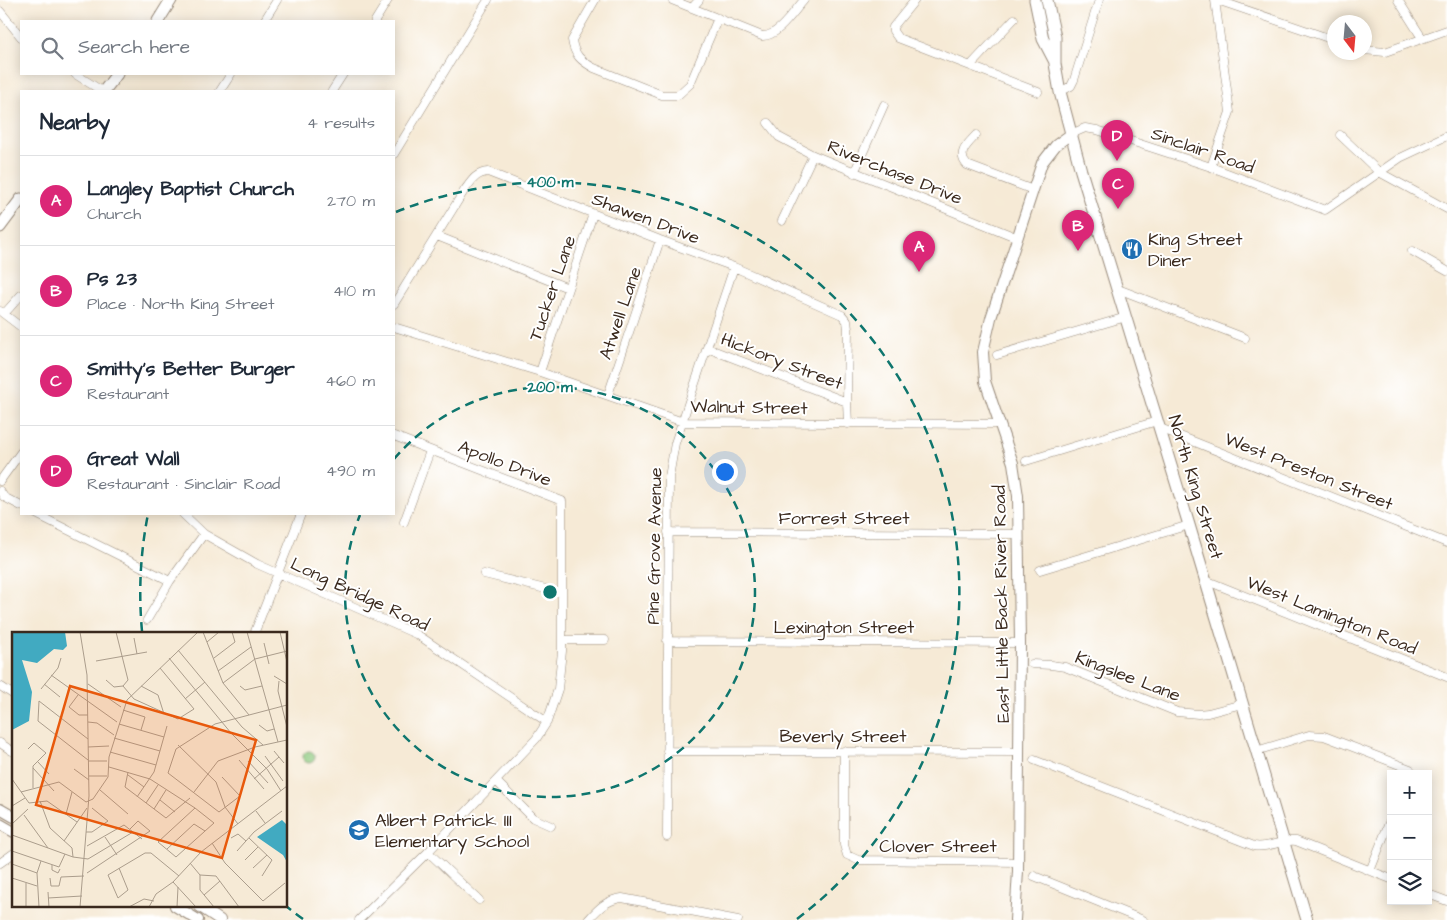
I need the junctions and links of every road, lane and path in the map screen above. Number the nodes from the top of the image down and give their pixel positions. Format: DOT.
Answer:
graph roads {
  1 [pos="171,0"];
  2 [pos="277,0"];
  3 [pos="388,0"];
  4 [pos="488,0"];
  5 [pos="595,0"];
  6 [pos="672,0"];
  7 [pos="700,0"];
  8 [pos="804,0"];
  9 [pos="915,0"];
  10 [pos="1035,0"];
  11 [pos="1048,0"];
  12 [pos="1099,0"];
  13 [pos="1216,0"];
  14 [pos="1398,0"];
  15 [pos="692,8"];
  16 [pos="0,11"];
  17 [pos="718,18"];
  18 [pos="1014,19"];
  19 [pos="159,20"];
  20 [pos="265,20"];
  21 [pos="376,20"];
  22 [pos="1447,30"];
  23 [pos="20,36"];
  24 [pos="1327,38"];
  25 [pos="1422,38"];
  26 [pos="1372,51"];
  27 [pos="1055,64"];
  28 [pos="971,66"];
  29 [pos="77,75"];
  30 [pos="117,75"];
  31 [pos="230,75"];
  32 [pos="342,75"];
  33 [pos="101,90"];
  34 [pos="104,90"];
  35 [pos="221,90"];
  36 [pos="333,90"];
  37 [pos="1038,92"];
  38 [pos="1060,92"];
  39 [pos="884,105"];
  40 [pos="768,123"];
  41 [pos="1071,134"];
  42 [pos="976,135"];
  43 [pos="1340,135"];
  44 [pos="1447,136"];
  45 [pos="395,152"];
  46 [pos="813,155"];
  47 [pos="1211,167"];
  48 [pos="1379,172"];
  49 [pos="854,173"];
  50 [pos="1033,190"];
  51 [pos="20,200"];
  52 [pos="1447,209"];
  53 [pos="593,214"];
  54 [pos="782,221"];
  55 [pos="0,227"];
  56 [pos="437,236"];
  57 [pos="1018,238"];
  58 [pos="660,240"];
  59 [pos="1412,251"];
  60 [pos="734,267"];
  61 [pos="1447,271"];
  62 [pos="568,288"];
  63 [pos="1118,290"];
  64 [pos="20,296"];
  65 [pos="395,302"];
  66 [pos="2,313"];
  67 [pos="1126,316"];
  68 [pos="20,326"];
  69 [pos="395,326"];
  70 [pos="1245,338"];
  71 [pos="706,348"];
  72 [pos="997,355"];
  73 [pos="540,372"];
  74 [pos="608,395"];
  75 [pos="847,402"];
  76 [pos="683,422"];
  77 [pos="848,424"];
  78 [pos="999,424"];
  79 [pos="1159,424"];
  80 [pos="395,436"];
  81 [pos="430,451"];
  82 [pos="20,453"];
  83 [pos="1026,461"];
  84 [pos="0,481"];
  85 [pos="0,492"];
  86 [pos="20,505"];
  87 [pos="38,515"];
  88 [pos="184,515"];
  89 [pos="301,515"];
  90 [pos="404,522"];
  91 [pos="1189,526"];
  92 [pos="668,532"];
  93 [pos="204,534"];
  94 [pos="1020,534"];
  95 [pos="1447,543"];
  96 [pos="1040,570"];
  97 [pos="278,572"];
  98 [pos="484,574"];
  99 [pos="1205,580"];
  100 [pos="170,581"];
  101 [pos="562,593"];
  102 [pos="147,620"];
  103 [pos="255,632"];
  104 [pos="562,640"];
  105 [pos="605,640"];
  106 [pos="667,641"];
  107 [pos="1020,643"];
  108 [pos="1032,664"];
  109 [pos="1447,677"];
  110 [pos="0,686"];
  111 [pos="12,694"];
  112 [pos="1242,704"];
  113 [pos="547,722"];
  114 [pos="0,743"];
  115 [pos="12,751"];
  116 [pos="667,751"];
  117 [pos="844,751"];
  118 [pos="1256,751"];
  119 [pos="1018,752"];
  120 [pos="1034,760"];
  121 [pos="1407,770"];
  122 [pos="496,781"];
  123 [pos="0,809"];
  124 [pos="12,816"];
  125 [pos="0,824"];
  126 [pos="551,826"];
  127 [pos="1387,828"];
  128 [pos="12,831"];
  129 [pos="667,837"];
  130 [pos="1283,842"];
  131 [pos="428,852"];
  132 [pos="12,854"];
  133 [pos="1018,862"];
  134 [pos="0,863"];
  135 [pos="1370,871"];
  136 [pos="1034,876"];
  137 [pos="1387,877"];
  138 [pos="1432,895"];
  139 [pos="479,900"];
  140 [pos="1447,901"];
  141 [pos="178,908"];
  142 [pos="202,908"];
  143 [pos="366,914"];
  144 [pos="711,918"];
  145 [pos="198,920"];
  146 [pos="220,920"];
  147 [pos="359,920"];
  148 [pos="372,920"];
  149 [pos="588,920"];
  150 [pos="738,920"];
  151 [pos="1015,920"];
  152 [pos="1143,920"];
  153 [pos="1307,920"];
  1 -- 19 [label="main road"];
  2 -- 20 [label="street"];
  3 -- 21 [label="street"];
  4 -- 45 [label="street"];
  5 -- 17 [label="street"];
  6 -- 15 [label="street"];
  7 -- 15 [label="street"];
  8 -- 17 [label="street"];
  9 -- 28 [label="street"];
  10 -- 27 [label="main road, North King Street"];
  11 -- 27 [label="main road, North King Street"];
  12 -- 38 [label="street"];
  13 -- 24 [label="street"];
  13 -- 47 [label="street"];
  14 -- 25 [label="street"];
  15 -- 17 [label="street"];
  16 -- 23 [label="street"];
  18 -- 28 [label="street"];
  22 -- 25 [label="street"];
  25 -- 26 [label="street"];
  27 -- 38 [label="main road, North King Street"];
  28 -- 37 [label="street"];
  29 -- 33 [label="street"];
  30 -- 34 [label="main road"];
  31 -- 35 [label="street"];
  32 -- 36 [label="street"];
  38 -- 41 [label="main road, North King Street"];
  39 -- 49 [label="street"];
  40 -- 46 [label="street, Riverchase Drive"];
  41 -- 47 [label="street, Sinclair Road"];
  41 -- 50 [label="street, East Little Back River Road"];
  41 -- 63 [label="main road, North King Street"];
  42 -- 50 [label="street"];
  43 -- 48 [label="street"];
  44 -- 48 [label="street"];
  46 -- 49 [label="street, Riverchase Drive"];
  46 -- 54 [label="street"];
  47 -- 48 [label="street, Sinclair Road"];
  48 -- 52 [label="street"];
  49 -- 57 [label="street, Riverchase Drive"];
  50 -- 57 [label="street, East Little Back River Road"];
  51 -- 55 [label="main road"];
  53 -- 56 [label="street, Shawen Drive"];
  53 -- 58 [label="street, Shawen Drive"];
  53 -- 62 [label="street, Tucker Lane"];
  56 -- 62 [label="street"];
  56 -- 65 [label="street, Shawen Drive"];
  57 -- 78 [label="street, East Little Back River Road"];
  58 -- 60 [label="street, Shawen Drive"];
  58 -- 74 [label="street, Atwell Lane"];
  59 -- 61 [label="street"];
  60 -- 71 [label="street, Pine Grove Avenue"];
  60 -- 75 [label="street, Shawen Drive"];
  62 -- 73 [label="street, Tucker Lane"];
  63 -- 67 [label="main road, North King Street"];
  63 -- 70 [label="street"];
  64 -- 66 [label="street"];
  66 -- 68 [label="street"];
  67 -- 72 [label="street"];
  67 -- 79 [label="main road, North King Street"];
  69 -- 73 [label="street, Walnut Street"];
  71 -- 75 [label="street, Hickory Street"];
  71 -- 76 [label="street, Pine Grove Avenue"];
  73 -- 74 [label="street, Walnut Street"];
  74 -- 76 [label="street, Walnut Street"];
  75 -- 77 [label="street, Shawen Drive"];
  76 -- 77 [label="street, Walnut Street"];
  76 -- 92 [label="street, Pine Grove Avenue"];
  77 -- 78 [label="street, Walnut Street"];
  78 -- 94 [label="street, East Little Back River Road"];
  79 -- 83 [label="street"];
  79 -- 91 [label="main road, North King Street"];
  79 -- 95 [label="street, West Preston Street"];
  80 -- 81 [label="street, Apollo Drive"];
  81 -- 90 [label="street"];
  81 -- 101 [label="street, Apollo Drive"];
  82 -- 84 [label="street"];
  85 -- 86 [label="street"];
  87 -- 100 [label="street"];
  88 -- 93 [label="street, Long Bridge Road"];
  89 -- 97 [label="street"];
  91 -- 96 [label="street"];
  91 -- 99 [label="main road, North King Street"];
  92 -- 94 [label="street, Forrest Street"];
  92 -- 106 [label="street, Pine Grove Avenue"];
  93 -- 97 [label="street, Long Bridge Road"];
  93 -- 100 [label="street"];
  94 -- 107 [label="street, East Little Back River Road"];
  97 -- 103 [label="street"];
  97 -- 113 [label="street, Long Bridge Road"];
  98 -- 101 [label="street"];
  99 -- 109 [label="street, West Lamington Road"];
  99 -- 112 [label="main road, North King Street"];
  100 -- 102 [label="street"];
  101 -- 104 [label="street, Apollo Drive"];
  104 -- 105 [label="street"];
  104 -- 113 [label="street, Apollo Drive"];
  106 -- 107 [label="street, Lexington Street"];
  106 -- 116 [label="street, Pine Grove Avenue"];
  107 -- 119 [label="street, East Little Back River Road"];
  108 -- 112 [label="street, Kingslee Lane"];
  110 -- 111 [label="street"];
  112 -- 118 [label="main road, North King Street"];
  113 -- 122 [label="street, Apollo Drive"];
  114 -- 115 [label="street"];
  116 -- 117 [label="street, Beverly Street"];
  116 -- 129 [label="street, Pine Grove Avenue"];
  117 -- 119 [label="street, Beverly Street"];
  117 -- 133 [label="street, Clover Street"];
  118 -- 121 [label="street"];
  118 -- 130 [label="main road, North King Street"];
  119 -- 133 [label="street, East Little Back River Road"];
  120 -- 130 [label="street"];
  122 -- 126 [label="street"];
  122 -- 131 [label="street, Apollo Drive"];
  123 -- 124 [label="street"];
  125 -- 128 [label="street"];
  127 -- 135 [label="street"];
  130 -- 135 [label="street"];
  130 -- 153 [label="main road, North King Street"];
  131 -- 139 [label="street"];
  131 -- 143 [label="street, Apollo Drive"];
  132 -- 134 [label="street"];
  133 -- 151 [label="street, East Little Back River Road"];
  135 -- 137 [label="street"];
  136 -- 152 [label="street"];
  138 -- 140 [label="street"];
  141 -- 145 [label="street"];
  142 -- 146 [label="street"];
  143 -- 147 [label="street, Apollo Drive"];
  143 -- 148 [label="street"];
  144 -- 149 [label="street"];
  144 -- 150 [label="street"];
}
